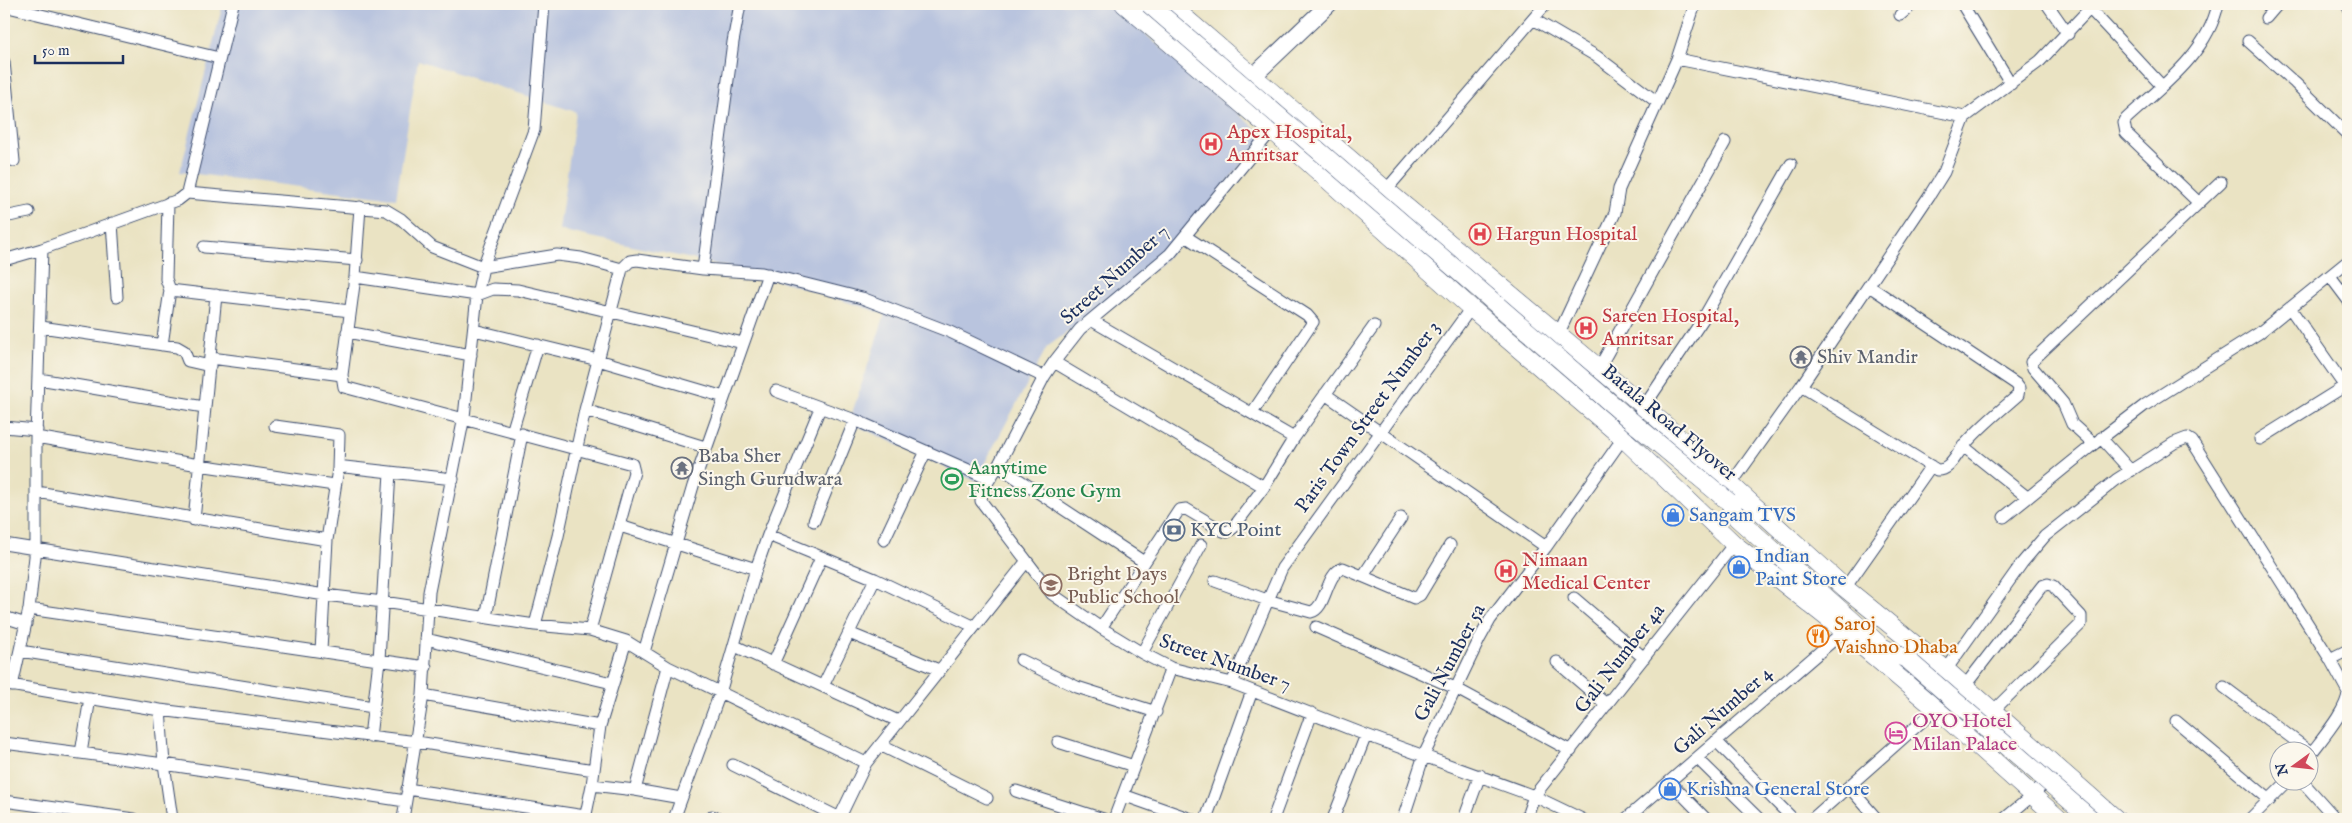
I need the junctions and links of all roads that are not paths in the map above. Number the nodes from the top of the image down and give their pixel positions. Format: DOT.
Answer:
graph roads {
  1 [pos="233,4"];
  2 [pos="544,4"];
  3 [pos="740,4"];
  4 [pos="1124,4"];
  5 [pos="1150,4"];
  6 [pos="1169,4"];
  7 [pos="1329,4"];
  8 [pos="1546,4"];
  9 [pos="1695,4"];
  10 [pos="1913,4"];
  11 [pos="1962,4"];
  12 [pos="2047,4"];
  13 [pos="2218,4"];
  14 [pos="2278,4"];
  15 [pos="7,6"];
  16 [pos="2092,6"];
  17 [pos="1900,15"];
  18 [pos="2266,18"];
  19 [pos="1533,19"];
  20 [pos="2068,34"];
  21 [pos="2248,41"];
  22 [pos="219,58"];
  23 [pos="1677,59"];
  24 [pos="4,62"];
  25 [pos="1252,75"];
  26 [pos="2011,84"];
  27 [pos="2162,86"];
  28 [pos="1233,97"];
  29 [pos="1657,102"];
  30 [pos="1965,117"];
  31 [pos="1272,130"];
  32 [pos="2348,135"];
  33 [pos="1725,142"];
  34 [pos="14,161"];
  35 [pos="1791,164"];
  36 [pos="2221,182"];
  37 [pos="1386,190"];
  38 [pos="187,193"];
  39 [pos="168,203"];
  40 [pos="2199,203"];
  41 [pos="360,207"];
  42 [pos="29,212"];
  43 [pos="4,217"];
  44 [pos="112,223"];
  45 [pos="1188,232"];
  46 [pos="204,247"];
  47 [pos="42,249"];
  48 [pos="4,260"];
  49 [pos="357,260"];
  50 [pos="2348,260"];
  51 [pos="483,267"];
  52 [pos="622,269"];
  53 [pos="703,269"];
  54 [pos="768,274"];
  55 [pos="2330,276"];
  56 [pos="355,277"];
  57 [pos="1869,286"];
  58 [pos="170,290"];
  59 [pos="216,295"];
  60 [pos="477,296"];
  61 [pos="117,297"];
  62 [pos="2348,300"];
  63 [pos="1470,308"];
  64 [pos="2290,308"];
  65 [pos="350,311"];
  66 [pos="611,312"];
  67 [pos="1091,320"];
  68 [pos="1374,326"];
  69 [pos="41,327"];
  70 [pos="474,330"];
  71 [pos="347,332"];
  72 [pos="1558,335"];
  73 [pos="743,343"];
  74 [pos="162,344"];
  75 [pos="538,345"];
  76 [pos="471,354"];
  77 [pos="598,360"];
  78 [pos="211,362"];
  79 [pos="1054,362"];
  80 [pos="1600,368"];
  81 [pos="342,375"];
  82 [pos="1044,376"];
  83 [pos="40,380"];
  84 [pos="1801,386"];
  85 [pos="2347,389"];
  86 [pos="776,391"];
  87 [pos="1325,394"];
  88 [pos="724,398"];
  89 [pos="1644,406"];
  90 [pos="204,407"];
  91 [pos="820,408"];
  92 [pos="585,410"];
  93 [pos="1252,413"];
  94 [pos="464,417"];
  95 [pos="855,420"];
  96 [pos="4,426"];
  97 [pos="275,426"];
  98 [pos="1380,432"];
  99 [pos="37,433"];
  100 [pos="517,433"];
  101 [pos="1294,438"];
  102 [pos="1623,438"];
  103 [pos="2260,439"];
  104 [pos="2098,441"];
  105 [pos="1963,446"];
  106 [pos="705,447"];
  107 [pos="577,448"];
  108 [pos="926,451"];
  109 [pos="199,465"];
  110 [pos="998,466"];
  111 [pos="1932,466"];
  112 [pos="338,469"];
  113 [pos="2131,471"];
  114 [pos="390,472"];
  115 [pos="453,479"];
  116 [pos="989,479"];
  117 [pos="1732,484"];
  118 [pos="334,486"];
  119 [pos="1264,487"];
  120 [pos="37,492"];
  121 [pos="2027,497"];
  122 [pos="2004,517"];
  123 [pos="1401,518"];
  124 [pos="194,520"];
  125 [pos="814,521"];
  126 [pos="620,526"];
  127 [pos="768,535"];
  128 [pos="327,540"];
  129 [pos="884,540"];
  130 [pos="4,544"];
  131 [pos="676,544"];
  132 [pos="1734,544"];
  133 [pos="1201,545"];
  134 [pos="1450,545"];
  135 [pos="1546,547"];
  136 [pos="36,548"];
  137 [pos="821,558"];
  138 [pos="1026,562"];
  139 [pos="1144,562"];
  140 [pos="756,569"];
  141 [pos="1364,576"];
  142 [pos="875,580"];
  143 [pos="1215,581"];
  144 [pos="1845,588"];
  145 [pos="325,595"];
  146 [pos="1574,598"];
  147 [pos="1267,600"];
  148 [pos="384,602"];
  149 [pos="428,608"];
  150 [pos="29,609"];
  151 [pos="486,617"];
  152 [pos="4,618"];
  153 [pos="26,624"];
  154 [pos="535,625"];
  155 [pos="973,626"];
  156 [pos="1316,627"];
  157 [pos="1101,628"];
  158 [pos="590,630"];
  159 [pos="1844,631"];
  160 [pos="849,632"];
  161 [pos="426,639"];
  162 [pos="626,641"];
  163 [pos="735,646"];
  164 [pos="2348,650"];
  165 [pos="20,651"];
  166 [pos="321,651"];
  167 [pos="644,652"];
  168 [pos="1142,653"];
  169 [pos="1644,658"];
  170 [pos="2330,659"];
  171 [pos="379,660"];
  172 [pos="1021,660"];
  173 [pos="1557,662"];
  174 [pos="773,664"];
  175 [pos="426,667"];
  176 [pos="668,668"];
  177 [pos="1171,668"];
  178 [pos="939,670"];
  179 [pos="1946,670"];
  180 [pos="612,683"];
  181 [pos="1232,683"];
  182 [pos="8,685"];
  183 [pos="823,686"];
  184 [pos="1964,687"];
  185 [pos="2224,687"];
  186 [pos="1455,688"];
  187 [pos="1252,691"];
  188 [pos="720,693"];
  189 [pos="423,695"];
  190 [pos="90,698"];
  191 [pos="1607,705"];
  192 [pos="373,707"];
  193 [pos="1936,709"];
  194 [pos="160,710"];
  195 [pos="1993,711"];
  196 [pos="1156,712"];
  197 [pos="1312,713"];
  198 [pos="898,720"];
  199 [pos="2176,721"];
  200 [pos="600,726"];
  201 [pos="1366,734"];
  202 [pos="370,737"];
  203 [pos="2294,740"];
  204 [pos="2319,740"];
  205 [pos="417,742"];
  206 [pos="1058,742"];
  207 [pos="1716,742"];
  208 [pos="4,743"];
  209 [pos="880,745"];
  210 [pos="1571,752"];
  211 [pos="81,753"];
  212 [pos="1424,755"];
  213 [pos="1697,758"];
  214 [pos="866,763"];
  215 [pos="164,764"];
  216 [pos="733,765"];
  217 [pos="1134,766"];
  218 [pos="2058,768"];
  219 [pos="594,770"];
  220 [pos="1480,776"];
  221 [pos="1670,782"];
  222 [pos="592,785"];
  223 [pos="1849,786"];
  224 [pos="635,790"];
  225 [pos="2280,790"];
  226 [pos="2310,790"];
  227 [pos="1016,791"];
  228 [pos="406,795"];
  229 [pos="1123,795"];
  230 [pos="2033,795"];
  231 [pos="1534,796"];
  232 [pos="681,798"];
  233 [pos="987,798"];
  234 [pos="2270,800"];
  235 [pos="4,801"];
  236 [pos="105,817"];
  237 [pos="585,818"];
  238 [pos="840,818"];
  239 [pos="134,819"];
  240 [pos="172,819"];
  241 [pos="403,819"];
  242 [pos="674,819"];
  243 [pos="1103,819"];
  244 [pos="1114,819"];
  245 [pos="1191,819"];
  246 [pos="1206,819"];
  247 [pos="1273,819"];
  248 [pos="1333,819"];
  249 [pos="1403,819"];
  250 [pos="1464,819"];
  251 [pos="1526,819"];
  252 [pos="1582,819"];
  253 [pos="1626,819"];
  254 [pos="1706,819"];
  255 [pos="1758,819"];
  256 [pos="1793,819"];
  257 [pos="1812,819"];
  258 [pos="1877,819"];
  259 [pos="2004,819"];
  260 [pos="2059,819"];
  261 [pos="2091,819"];
  262 [pos="2116,819"];
  263 [pos="2250,819"];
  264 [pos="2336,819"];
  1 -- 22 [label="street"];
  2 -- 51 [label="street"];
  3 -- 53 [label="street"];
  4 -- 28 [label="main road"];
  5 -- 261 [label="main road, Batala Road Flyover, bridge"];
  6 -- 25 [label="main road"];
  7 -- 25 [label="street"];
  8 -- 19 [label="street"];
  9 -- 23 [label="street"];
  10 -- 17 [label="street"];
  11 -- 26 [label="street"];
  12 -- 20 [label="street"];
  13 -- 27 [label="street"];
  14 -- 18 [label="street"];
  15 -- 22 [label="street"];
  16 -- 20 [label="street"];
  16 -- 27 [label="street"];
  19 -- 29 [label="street"];
  19 -- 37 [label="street"];
  20 -- 26 [label="street"];
  21 -- 32 [label="street"];
  22 -- 38 [label="street"];
  23 -- 29 [label="street"];
  23 -- 30 [label="street"];
  24 -- 34 [label="street"];
  25 -- 28 [label="street"];
  25 -- 37 [label="main road"];
  26 -- 30 [label="street"];
  27 -- 40 [label="street"];
  28 -- 31 [label="main road"];
  29 -- 72 [label="street"];
  30 -- 57 [label="street"];
  31 -- 45 [label="street, Street Number 7"];
  31 -- 63 [label="main road"];
  33 -- 80 [label="street"];
  35 -- 89 [label="street, Gali Number 5a"];
  36 -- 40 [label="street"];
  37 -- 72 [label="main road"];
  38 -- 39 [label="street"];
  38 -- 41 [label="street"];
  39 -- 44 [label="street"];
  39 -- 58 [label="street"];
  40 -- 104 [label="street"];
  41 -- 49 [label="street"];
  41 -- 51 [label="street"];
  42 -- 43 [label="street"];
  44 -- 47 [label="street"];
  44 -- 61 [label="street"];
  45 -- 67 [label="street, Street Number 7"];
  45 -- 93 [label="street"];
  46 -- 49 [label="street"];
  47 -- 48 [label="street"];
  47 -- 69 [label="street"];
  49 -- 56 [label="street"];
  50 -- 55 [label="street"];
  51 -- 52 [label="street"];
  51 -- 60 [label="street"];
  52 -- 53 [label="street"];
  52 -- 66 [label="street"];
  53 -- 54 [label="street"];
  54 -- 73 [label="street"];
  54 -- 82 [label="street"];
  55 -- 62 [label="street"];
  55 -- 64 [label="street"];
  56 -- 60 [label="street"];
  56 -- 65 [label="street"];
  57 -- 84 [label="street"];
  57 -- 105 [label="street"];
  58 -- 59 [label="street"];
  58 -- 74 [label="street"];
  59 -- 65 [label="street"];
  59 -- 78 [label="street"];
  60 -- 66 [label="street"];
  60 -- 70 [label="street"];
  63 -- 98 [label="street, Paris Town Street Number 3"];
  63 -- 102 [label="main road"];
  64 -- 85 [label="street"];
  64 -- 104 [label="street"];
  65 -- 71 [label="street"];
  66 -- 73 [label="street"];
  66 -- 77 [label="street"];
  67 -- 79 [label="street, Street Number 7"];
  67 -- 93 [label="street"];
  68 -- 87 [label="street"];
  69 -- 74 [label="street"];
  69 -- 83 [label="street"];
  70 -- 75 [label="street"];
  70 -- 76 [label="street"];
  71 -- 76 [label="street"];
  71 -- 81 [label="street"];
  72 -- 80 [label="main road"];
  73 -- 88 [label="street"];
  74 -- 78 [label="street"];
  75 -- 77 [label="street"];
  75 -- 100 [label="street"];
  76 -- 94 [label="street"];
  77 -- 88 [label="street"];
  77 -- 92 [label="street"];
  78 -- 81 [label="street"];
  78 -- 90 [label="street"];
  79 -- 82 [label="street, Street Number 7"];
  79 -- 119 [label="street"];
  80 -- 89 [label="main road"];
  81 -- 94 [label="street"];
  82 -- 110 [label="street, Street Number 7"];
  83 -- 90 [label="street"];
  83 -- 99 [label="street"];
  84 -- 111 [label="street"];
  84 -- 117 [label="street"];
  85 -- 103 [label="street"];
  86 -- 91 [label="street"];
  87 -- 98 [label="street"];
  87 -- 101 [label="street"];
  88 -- 106 [label="street"];
  89 -- 102 [label="street, Gali Number 5a"];
  89 -- 117 [label="main road"];
  90 -- 109 [label="street"];
  91 -- 95 [label="street"];
  91 -- 127 [label="street"];
  92 -- 106 [label="street"];
  92 -- 107 [label="street"];
  93 -- 101 [label="street"];
  94 -- 100 [label="street"];
  94 -- 115 [label="street"];
  95 -- 108 [label="street"];
  95 -- 125 [label="street"];
  96 -- 99 [label="street"];
  97 -- 112 [label="street"];
  98 -- 135 [label="street"];
  98 -- 147 [label="street, Paris Town Street Number 3"];
  99 -- 109 [label="street"];
  99 -- 120 [label="street"];
  100 -- 107 [label="street"];
  100 -- 151 [label="street"];
  101 -- 119 [label="street"];
  102 -- 132 [label="main road"];
  102 -- 135 [label="street, Gali Number 5a"];
  104 -- 113 [label="street"];
  104 -- 121 [label="street"];
  105 -- 111 [label="street"];
  105 -- 121 [label="street"];
  106 -- 131 [label="street"];
  107 -- 126 [label="street"];
  107 -- 154 [label="street"];
  108 -- 116 [label="street"];
  108 -- 129 [label="street"];
  109 -- 118 [label="street"];
  109 -- 124 [label="street"];
  110 -- 116 [label="street, Street Number 7"];
  110 -- 139 [label="street"];
  111 -- 144 [label="street"];
  112 -- 114 [label="street"];
  112 -- 118 [label="street"];
  113 -- 170 [label="street"];
  113 -- 179 [label="street"];
  114 -- 115 [label="street"];
  114 -- 148 [label="street"];
  115 -- 149 [label="street"];
  116 -- 138 [label="street, Street Number 7"];
  117 -- 144 [label="main road"];
  118 -- 128 [label="street"];
  119 -- 139 [label="street"];
  120 -- 124 [label="street"];
  120 -- 136 [label="street"];
  121 -- 122 [label="street"];
  123 -- 141 [label="street"];
  124 -- 128 [label="street"];
  126 -- 131 [label="street"];
  126 -- 158 [label="street"];
  127 -- 137 [label="street"];
  127 -- 140 [label="street"];
  128 -- 145 [label="street"];
  130 -- 136 [label="street"];
  131 -- 140 [label="street"];
  131 -- 167 [label="street"];
  132 -- 159 [label="main road"];
  132 -- 169 [label="street, Gali Number 4a"];
  133 -- 168 [label="street"];
  134 -- 141 [label="street"];
  135 -- 186 [label="street, Gali Number 5a"];
  136 -- 145 [label="street"];
  136 -- 150 [label="street"];
  137 -- 142 [label="street"];
  137 -- 174 [label="street"];
  138 -- 155 [label="street"];
  138 -- 157 [label="street, Street Number 7"];
  139 -- 157 [label="street"];
  140 -- 163 [label="street"];
  141 -- 147 [label="street"];
  142 -- 155 [label="street"];
  142 -- 160 [label="street"];
  143 -- 147 [label="street"];
  144 -- 179 [label="main road"];
  145 -- 148 [label="street"];
  145 -- 166 [label="street"];
  146 -- 169 [label="street"];
  147 -- 181 [label="street, Paris Town Street Number 3"];
  148 -- 149 [label="street"];
  148 -- 171 [label="street"];
  149 -- 151 [label="street"];
  149 -- 161 [label="street"];
  150 -- 153 [label="street"];
  150 -- 166 [label="street"];
  151 -- 154 [label="street"];
  152 -- 153 [label="street"];
  153 -- 165 [label="street"];
  154 -- 158 [label="street"];
  155 -- 178 [label="street"];
  156 -- 186 [label="street"];
  157 -- 168 [label="street, Street Number 7"];
  158 -- 162 [label="street"];
  159 -- 193 [label="main road"];
  159 -- 207 [label="street, Gali Number 4"];
  160 -- 178 [label="street"];
  160 -- 183 [label="street"];
  161 -- 175 [label="street"];
  161 -- 180 [label="street"];
  162 -- 167 [label="street"];
  162 -- 180 [label="street"];
  163 -- 174 [label="street"];
  163 -- 188 [label="street"];
  164 -- 170 [label="street"];
  165 -- 182 [label="street"];
  165 -- 192 [label="street"];
  166 -- 171 [label="street"];
  167 -- 176 [label="street"];
  168 -- 177 [label="street, Street Number 7"];
  169 -- 191 [label="street, Gali Number 4a"];
  170 -- 204 [label="street"];
  171 -- 175 [label="street"];
  171 -- 192 [label="street"];
  172 -- 196 [label="street"];
  173 -- 191 [label="street"];
  174 -- 183 [label="street"];
  175 -- 189 [label="street"];
  176 -- 188 [label="street"];
  176 -- 224 [label="street"];
  177 -- 181 [label="street, Street Number 7"];
  177 -- 196 [label="street"];
  178 -- 198 [label="street"];
  179 -- 184 [label="main road"];
  180 -- 200 [label="street"];
  181 -- 187 [label="street, Street Number 7"];
  182 -- 190 [label="street"];
  183 -- 198 [label="street"];
  184 -- 195 [label="main road"];
  184 -- 195 [label="street"];
  185 -- 203 [label="street"];
  186 -- 210 [label="street"];
  186 -- 212 [label="street, Gali Number 5a"];
  187 -- 197 [label="street, Street Number 7"];
  187 -- 246 [label="street"];
  188 -- 214 [label="street"];
  188 -- 232 [label="street"];
  189 -- 200 [label="street"];
  189 -- 205 [label="street"];
  190 -- 194 [label="street"];
  190 -- 211 [label="street"];
  191 -- 210 [label="street, Gali Number 4a"];
  192 -- 202 [label="street"];
  193 -- 223 [label="street"];
  193 -- 230 [label="main road"];
  194 -- 202 [label="street"];
  194 -- 215 [label="street"];
  195 -- 218 [label="main road"];
  196 -- 217 [label="street"];
  197 -- 201 [label="street, Street Number 7"];
  197 -- 247 [label="street"];
  198 -- 209 [label="street"];
  199 -- 234 [label="street"];
  200 -- 219 [label="street"];
  201 -- 212 [label="street, Street Number 7"];
  201 -- 248 [label="street"];
  202 -- 205 [label="street"];
  205 -- 219 [label="street"];
  205 -- 228 [label="street"];
  206 -- 217 [label="street"];
  207 -- 213 [label="street, Gali Number 4"];
  207 -- 256 [label="street"];
  208 -- 211 [label="street"];
  209 -- 214 [label="street"];
  209 -- 233 [label="street"];
  210 -- 231 [label="street, Gali Number 4a"];
  211 -- 215 [label="street"];
  212 -- 220 [label="street, Street Number 7"];
  212 -- 249 [label="street, Gali Number 5a"];
  213 -- 221 [label="street, Gali Number 4"];
  213 -- 255 [label="street"];
  214 -- 238 [label="street"];
  215 -- 228 [label="street"];
  215 -- 240 [label="street"];
  216 -- 238 [label="street"];
  217 -- 229 [label="street"];
  218 -- 230 [label="street"];
  218 -- 262 [label="main road"];
  219 -- 222 [label="street"];
  220 -- 231 [label="street, Street Number 7"];
  220 -- 250 [label="street"];
  221 -- 253 [label="street, Gali Number 4"];
  221 -- 254 [label="street"];
  222 -- 224 [label="street"];
  222 -- 237 [label="street"];
  223 -- 257 [label="street"];
  223 -- 258 [label="street"];
  224 -- 232 [label="street"];
  225 -- 234 [label="street"];
  226 -- 264 [label="street"];
  227 -- 243 [label="street"];
  228 -- 237 [label="street"];
  228 -- 241 [label="street"];
  229 -- 244 [label="street"];
  229 -- 245 [label="street"];
  230 -- 259 [label="street"];
  230 -- 260 [label="main road"];
  231 -- 251 [label="street"];
  231 -- 252 [label="street, Street Number 7"];
  232 -- 242 [label="street"];
  234 -- 263 [label="street"];
  235 -- 236 [label="street"];
  236 -- 239 [label="street"];
}
